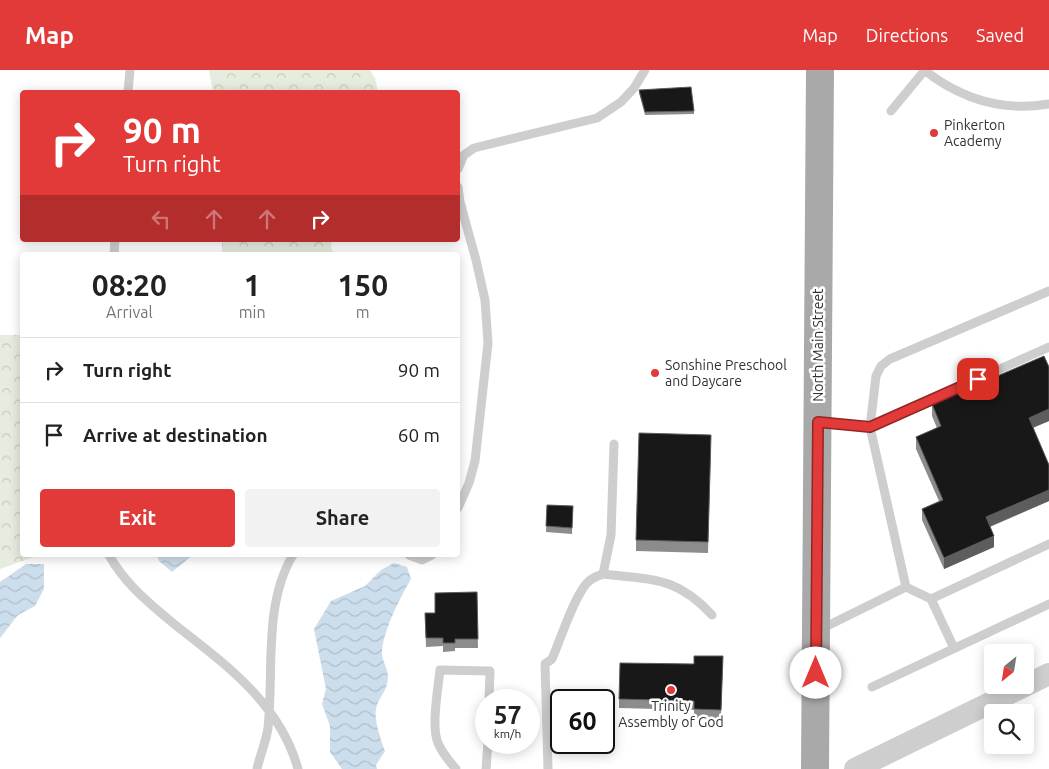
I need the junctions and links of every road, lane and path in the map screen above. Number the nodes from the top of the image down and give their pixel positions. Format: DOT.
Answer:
graph roads {
  1 [pos="130,70"];
  2 [pos="645,70"];
  3 [pos="820,70"];
  4 [pos="924,70"];
  5 [pos="128,90"];
  6 [pos="1049,104"];
  7 [pos="890,111"];
  8 [pos="460,164"];
  9 [pos="460,202"];
  10 [pos="1049,291"];
  11 [pos="1049,347"];
  12 [pos="818,422"];
  13 [pos="870,427"];
  14 [pos="614,444"];
  15 [pos="460,503"];
  16 [pos="1049,544"];
  17 [pos="110,557"];
  18 [pos="292,557"];
  19 [pos="414,557"];
  20 [pos="428,557"];
  21 [pos="603,574"];
  22 [pos="906,587"];
  23 [pos="931,599"];
  24 [pos="1049,604"];
  25 [pos="712,615"];
  26 [pos="816,631"];
  27 [pos="954,648"];
  28 [pos="1049,674"];
  29 [pos="872,687"];
  30 [pos="490,689"];
  31 [pos="269,709"];
  32 [pos="487,754"];
  33 [pos="257,769"];
  34 [pos="298,769"];
  35 [pos="456,769"];
  36 [pos="486,769"];
  37 [pos="548,769"];
  38 [pos="815,769"];
  39 [pos="855,769"];
  1 -- 5 [label="lane"];
  2 -- 8 [label="lane"];
  3 -- 12 [label="main road, North Main Street"];
  4 -- 6 [label="lane"];
  4 -- 7 [label="lane"];
  9 -- 15 [label="lane"];
  10 -- 13 [label="lane"];
  11 -- 13 [label="lane"];
  12 -- 13 [label="lane"];
  12 -- 26 [label="main road, North Main Street"];
  13 -- 22 [label="lane"];
  14 -- 21 [label="lane"];
  16 -- 23 [label="lane"];
  17 -- 31 [label="lane"];
  18 -- 31 [label="lane"];
  19 -- 20 [label="lane"];
  21 -- 25 [label="lane"];
  21 -- 37 [label="lane"];
  22 -- 23 [label="lane"];
  22 -- 26 [label="lane"];
  23 -- 27 [label="lane"];
  24 -- 27 [label="lane"];
  26 -- 38 [label="main road, North Main Street"];
  27 -- 29 [label="lane"];
  28 -- 39 [label="street"];
  30 -- 35 [label="lane"];
  31 -- 33 [label="lane"];
  31 -- 34 [label="lane"];
  32 -- 36 [label="lane"];
}
